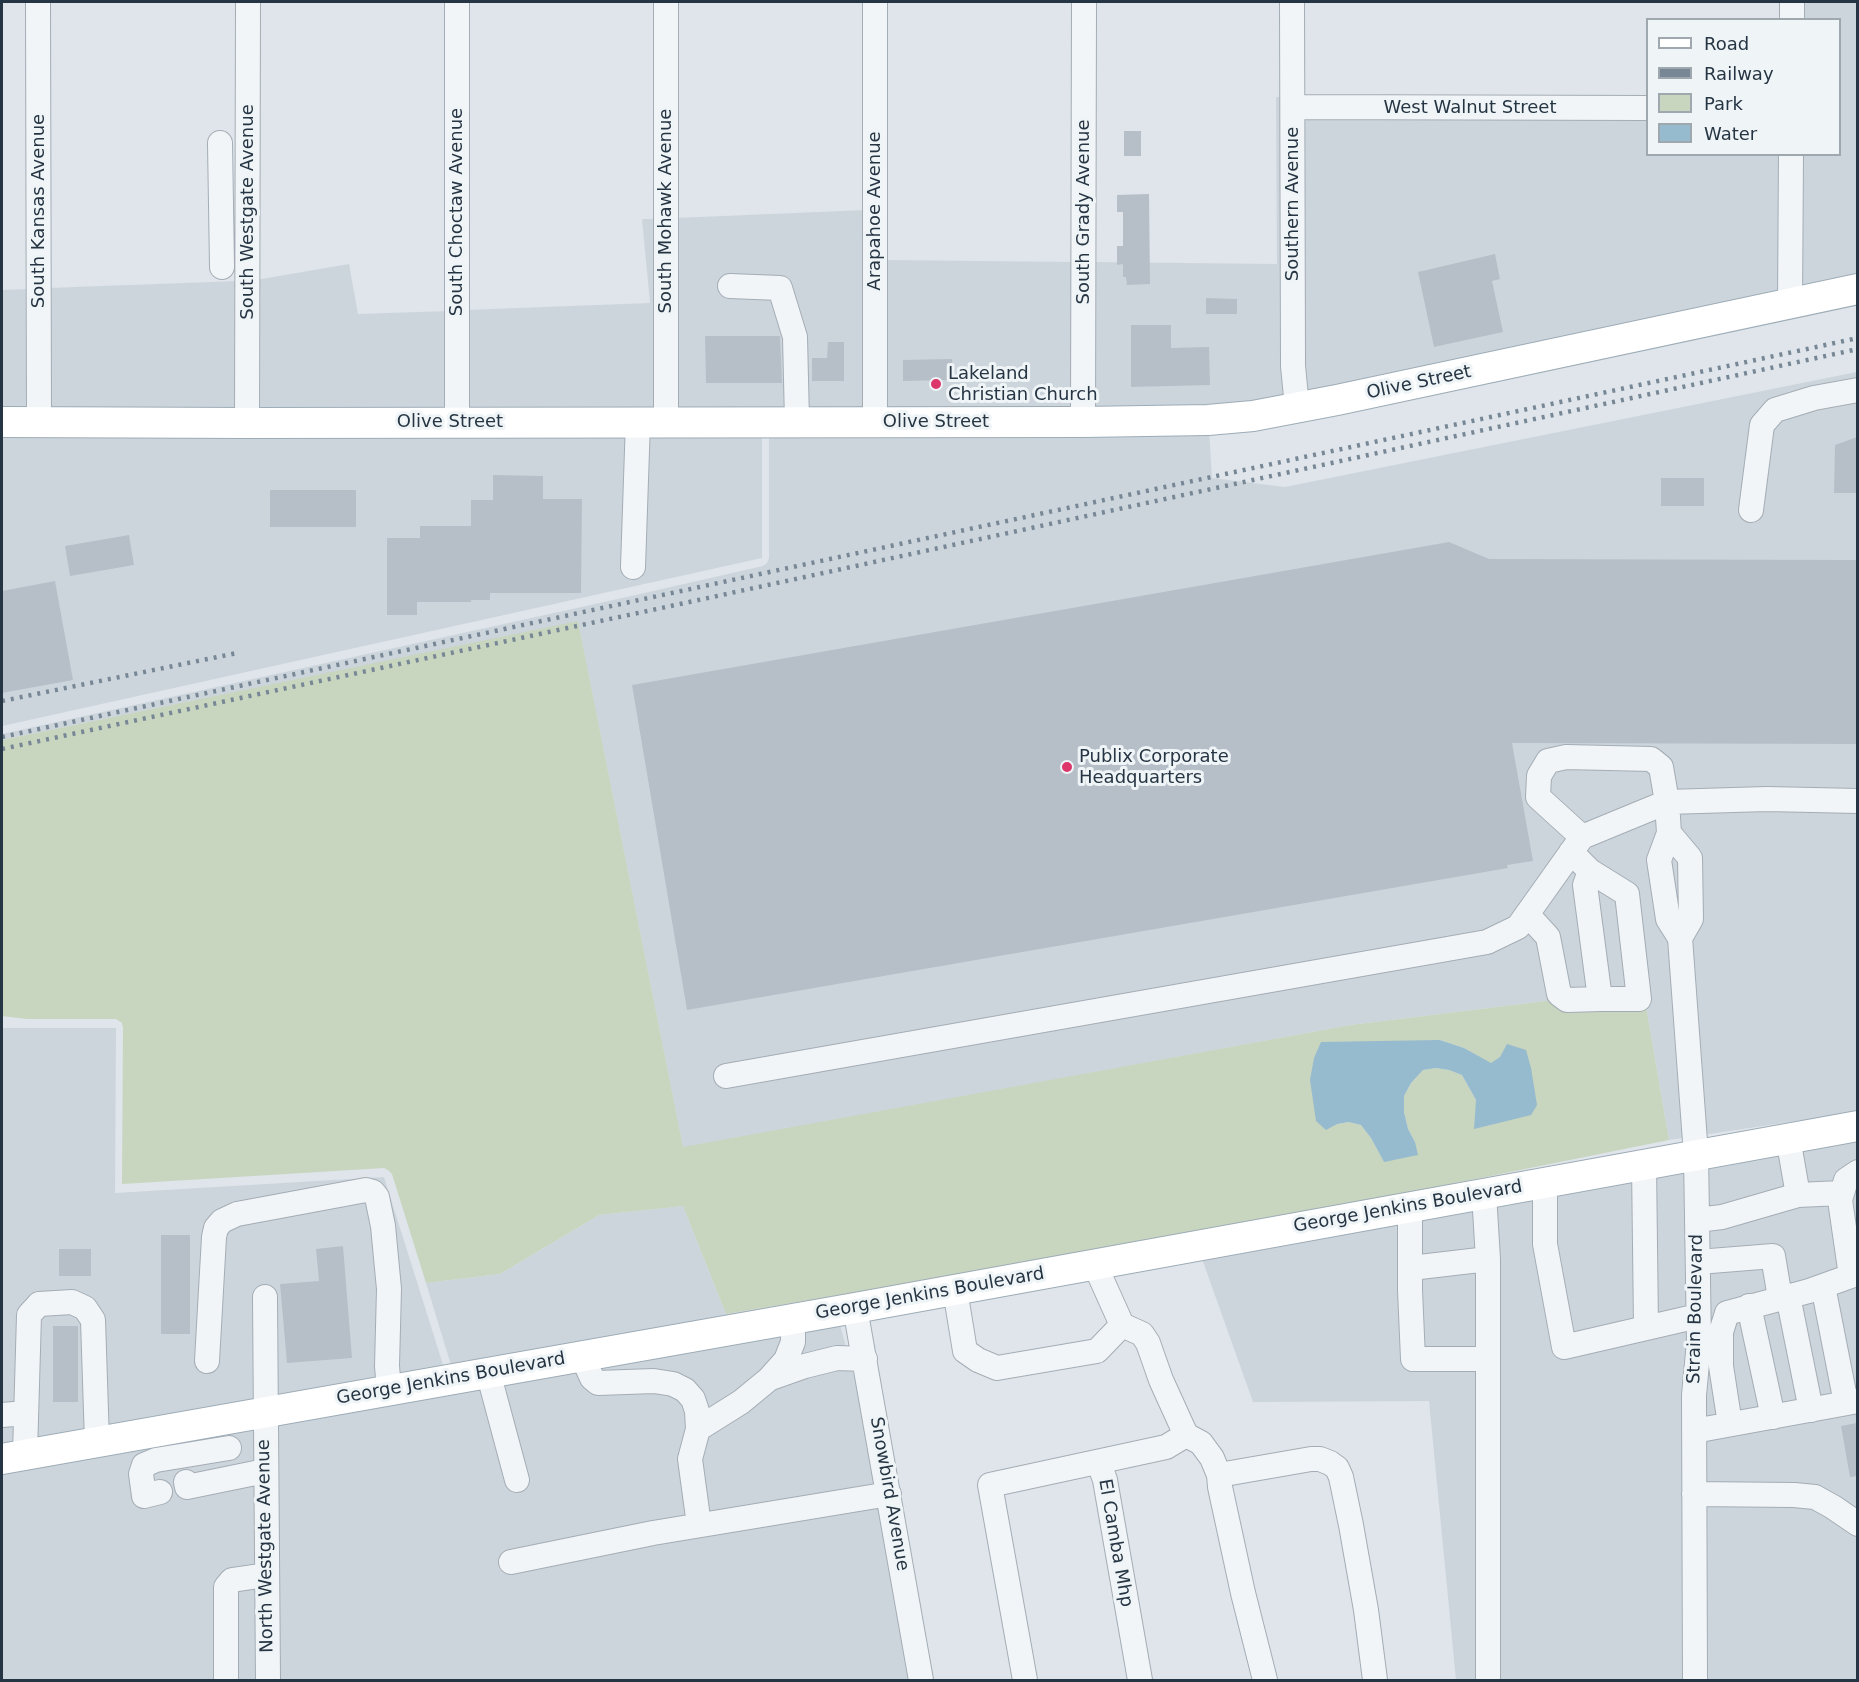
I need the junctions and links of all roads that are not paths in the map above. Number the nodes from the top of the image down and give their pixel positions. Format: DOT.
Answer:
graph roads {
  1 [pos="38,2"];
  2 [pos="248,2"];
  3 [pos="457,2"];
  4 [pos="666,2"];
  5 [pos="875,2"];
  6 [pos="1084,2"];
  7 [pos="1292,2"];
  8 [pos="1792,2"];
  9 [pos="1792,18"];
  10 [pos="1293,107"];
  11 [pos="1646,108"];
  12 [pos="1791,156"];
  13 [pos="248,161"];
  14 [pos="248,207"];
  15 [pos="221,208"];
  16 [pos="248,255"];
  17 [pos="730,286"];
  18 [pos="1857,289"];
  19 [pos="1790,303"];
  20 [pos="1857,390"];
  21 [pos="1297,407"];
  22 [pos="2,422"];
  23 [pos="39,422"];
  24 [pos="457,422"];
  25 [pos="652,422"];
  26 [pos="797,422"];
  27 [pos="875,422"];
  28 [pos="1083,422"];
  29 [pos="247,423"];
  30 [pos="1751,510"];
  31 [pos="633,567"];
  32 [pos="1857,801"];
  33 [pos="1667,802"];
  34 [pos="1577,845"];
  35 [pos="1590,871"];
  36 [pos="1527,914"];
  37 [pos="1600,999"];
  38 [pos="726,1076"];
  39 [pos="1857,1126"];
  40 [pos="1788,1138"];
  41 [pos="1696,1155"];
  42 [pos="1644,1164"];
  43 [pos="1857,1172"];
  44 [pos="1545,1182"];
  45 [pos="1841,1193"];
  46 [pos="1484,1194"];
  47 [pos="1798,1195"];
  48 [pos="1410,1207"];
  49 [pos="1697,1220"];
  50 [pos="1488,1259"];
  51 [pos="1698,1262"];
  52 [pos="1095,1265"];
  53 [pos="1411,1268"];
  54 [pos="1854,1279"];
  55 [pos="1823,1286"];
  56 [pos="955,1290"];
  57 [pos="265,1297"];
  58 [pos="1784,1297"];
  59 [pos="855,1308"];
  60 [pos="1738,1310"];
  61 [pos="1698,1316"];
  62 [pos="793,1319"];
  63 [pos="1122,1325"];
  64 [pos="1646,1327"];
  65 [pos="582,1356"];
  66 [pos="865,1359"];
  67 [pos="1488,1359"];
  68 [pos="207,1361"];
  69 [pos="488,1372"];
  70 [pos="768,1379"];
  71 [pos="389,1390"];
  72 [pos="1852,1402"];
  73 [pos="1811,1410"];
  74 [pos="265,1412"];
  75 [pos="26,1413"];
  76 [pos="2,1415"];
  77 [pos="1773,1417"];
  78 [pos="1730,1424"];
  79 [pos="698,1429"];
  80 [pos="1694,1431"];
  81 [pos="226,1433"];
  82 [pos="1186,1435"];
  83 [pos="97,1442"];
  84 [pos="13,1457"];
  85 [pos="1099,1463"];
  86 [pos="178,1470"];
  87 [pos="265,1471"];
  88 [pos="1218,1475"];
  89 [pos="235,1478"];
  90 [pos="517,1480"];
  91 [pos="889,1494"];
  92 [pos="1694,1494"];
  93 [pos="1857,1524"];
  94 [pos="699,1525"];
  95 [pos="511,1562"];
  96 [pos="266,1575"];
  97 [pos="226,1680"];
  98 [pos="268,1680"];
  99 [pos="921,1680"];
  100 [pos="1025,1680"];
  101 [pos="1140,1680"];
  102 [pos="1265,1680"];
  103 [pos="1375,1680"];
  104 [pos="1488,1680"];
  105 [pos="1695,1680"];
  1 -- 23 [label="street, South Kansas Avenue"];
  2 -- 13 [label="street, South Westgate Avenue"];
  3 -- 24 [label="street, South Choctaw Avenue"];
  4 -- 25 [label="street, South Mohawk Avenue"];
  5 -- 27 [label="street, Arapahoe Avenue"];
  6 -- 28 [label="street, South Grady Avenue"];
  7 -- 10 [label="street, Southern Avenue"];
  8 -- 9 [label="street"];
  10 -- 11 [label="street, West Walnut Street"];
  10 -- 21 [label="street, Southern Avenue"];
  12 -- 19 [label="street"];
  13 -- 14 [label="street, South Westgate Avenue"];
  13 -- 15 [label="street"];
  14 -- 15 [label="street"];
  14 -- 16 [label="street, South Westgate Avenue"];
  15 -- 16 [label="street"];
  16 -- 29 [label="street, South Westgate Avenue"];
  17 -- 26 [label="street"];
  18 -- 19 [label="main road, Olive Street"];
  19 -- 21 [label="main road, Olive Street"];
  20 -- 30 [label="street"];
  21 -- 28 [label="main road, Olive Street"];
  22 -- 23 [label="main road, Olive Street"];
  23 -- 29 [label="main road, Olive Street"];
  24 -- 25 [label="main road, Olive Street"];
  24 -- 29 [label="main road, Olive Street"];
  25 -- 26 [label="main road, Olive Street"];
  25 -- 31 [label="street, South Mohawk Avenue"];
  26 -- 27 [label="main road, Olive Street"];
  27 -- 28 [label="main road, Olive Street"];
  32 -- 33 [label="street"];
  33 -- 34 [label="street"];
  33 -- 34 [label="street, Strain Boulevard"];
  33 -- 41 [label="street, Strain Boulevard"];
  34 -- 35 [label="street"];
  34 -- 36 [label="street"];
  35 -- 37 [label="street"];
  35 -- 37 [label="street"];
  36 -- 37 [label="street"];
  36 -- 38 [label="street"];
  39 -- 40 [label="main road, George Jenkins Boulevard"];
  40 -- 41 [label="main road, George Jenkins Boulevard"];
  40 -- 47 [label="street"];
  41 -- 42 [label="main road, George Jenkins Boulevard"];
  41 -- 49 [label="street, Strain Boulevard"];
  42 -- 44 [label="main road, George Jenkins Boulevard"];
  42 -- 64 [label="street"];
  43 -- 45 [label="street"];
  44 -- 46 [label="main road, George Jenkins Boulevard"];
  44 -- 64 [label="street"];
  45 -- 47 [label="street"];
  45 -- 54 [label="street"];
  46 -- 48 [label="main road, George Jenkins Boulevard"];
  46 -- 50 [label="street"];
  47 -- 49 [label="street"];
  48 -- 52 [label="main road, George Jenkins Boulevard"];
  48 -- 53 [label="street"];
  49 -- 51 [label="street, Strain Boulevard"];
  50 -- 53 [label="street"];
  50 -- 67 [label="street"];
  51 -- 58 [label="street"];
  51 -- 61 [label="street, Strain Boulevard"];
  52 -- 56 [label="main road, George Jenkins Boulevard"];
  52 -- 63 [label="street"];
  53 -- 67 [label="street"];
  54 -- 55 [label="street"];
  55 -- 58 [label="street"];
  55 -- 72 [label="street"];
  56 -- 59 [label="main road, George Jenkins Boulevard"];
  56 -- 63 [label="street"];
  57 -- 74 [label="street, North Westgate Avenue"];
  58 -- 60 [label="street"];
  58 -- 73 [label="street"];
  59 -- 62 [label="main road, George Jenkins Boulevard"];
  59 -- 66 [label="street, Snowbird Avenue"];
  60 -- 77 [label="street"];
  60 -- 78 [label="street"];
  61 -- 64 [label="street"];
  61 -- 80 [label="street, Strain Boulevard"];
  62 -- 65 [label="main road, George Jenkins Boulevard"];
  62 -- 70 [label="street"];
  63 -- 82 [label="street"];
  65 -- 69 [label="main road, George Jenkins Boulevard"];
  65 -- 79 [label="street"];
  66 -- 70 [label="street"];
  66 -- 91 [label="street, Snowbird Avenue"];
  67 -- 104 [label="street"];
  68 -- 71 [label="street"];
  69 -- 71 [label="main road, George Jenkins Boulevard"];
  69 -- 90 [label="street"];
  70 -- 79 [label="street"];
  71 -- 74 [label="main road, George Jenkins Boulevard"];
  72 -- 73 [label="street"];
  73 -- 77 [label="street"];
  74 -- 81 [label="main road, George Jenkins Boulevard"];
  74 -- 87 [label="street, North Westgate Avenue"];
  75 -- 76 [label="street"];
  75 -- 83 [label="street"];
  75 -- 84 [label="street"];
  77 -- 78 [label="street"];
  78 -- 80 [label="street"];
  79 -- 94 [label="street"];
  80 -- 92 [label="street, Strain Boulevard"];
  81 -- 86 [label="main road, George Jenkins Boulevard"];
  81 -- 86 [label="street"];
  81 -- 89 [label="street"];
  82 -- 85 [label="street"];
  82 -- 88 [label="street"];
  83 -- 84 [label="main road, George Jenkins Boulevard"];
  83 -- 86 [label="main road, George Jenkins Boulevard"];
  85 -- 100 [label="street, El Camba Mhp"];
  85 -- 101 [label="street, El Camba Mhp"];
  86 -- 89 [label="street"];
  87 -- 89 [label="street"];
  87 -- 96 [label="street, North Westgate Avenue"];
  88 -- 102 [label="street"];
  88 -- 103 [label="street"];
  91 -- 94 [label="street"];
  91 -- 99 [label="street, Snowbird Avenue"];
  92 -- 93 [label="street"];
  92 -- 105 [label="street, Strain Boulevard"];
  94 -- 95 [label="street"];
  96 -- 97 [label="street"];
  96 -- 98 [label="street, North Westgate Avenue"];
}
